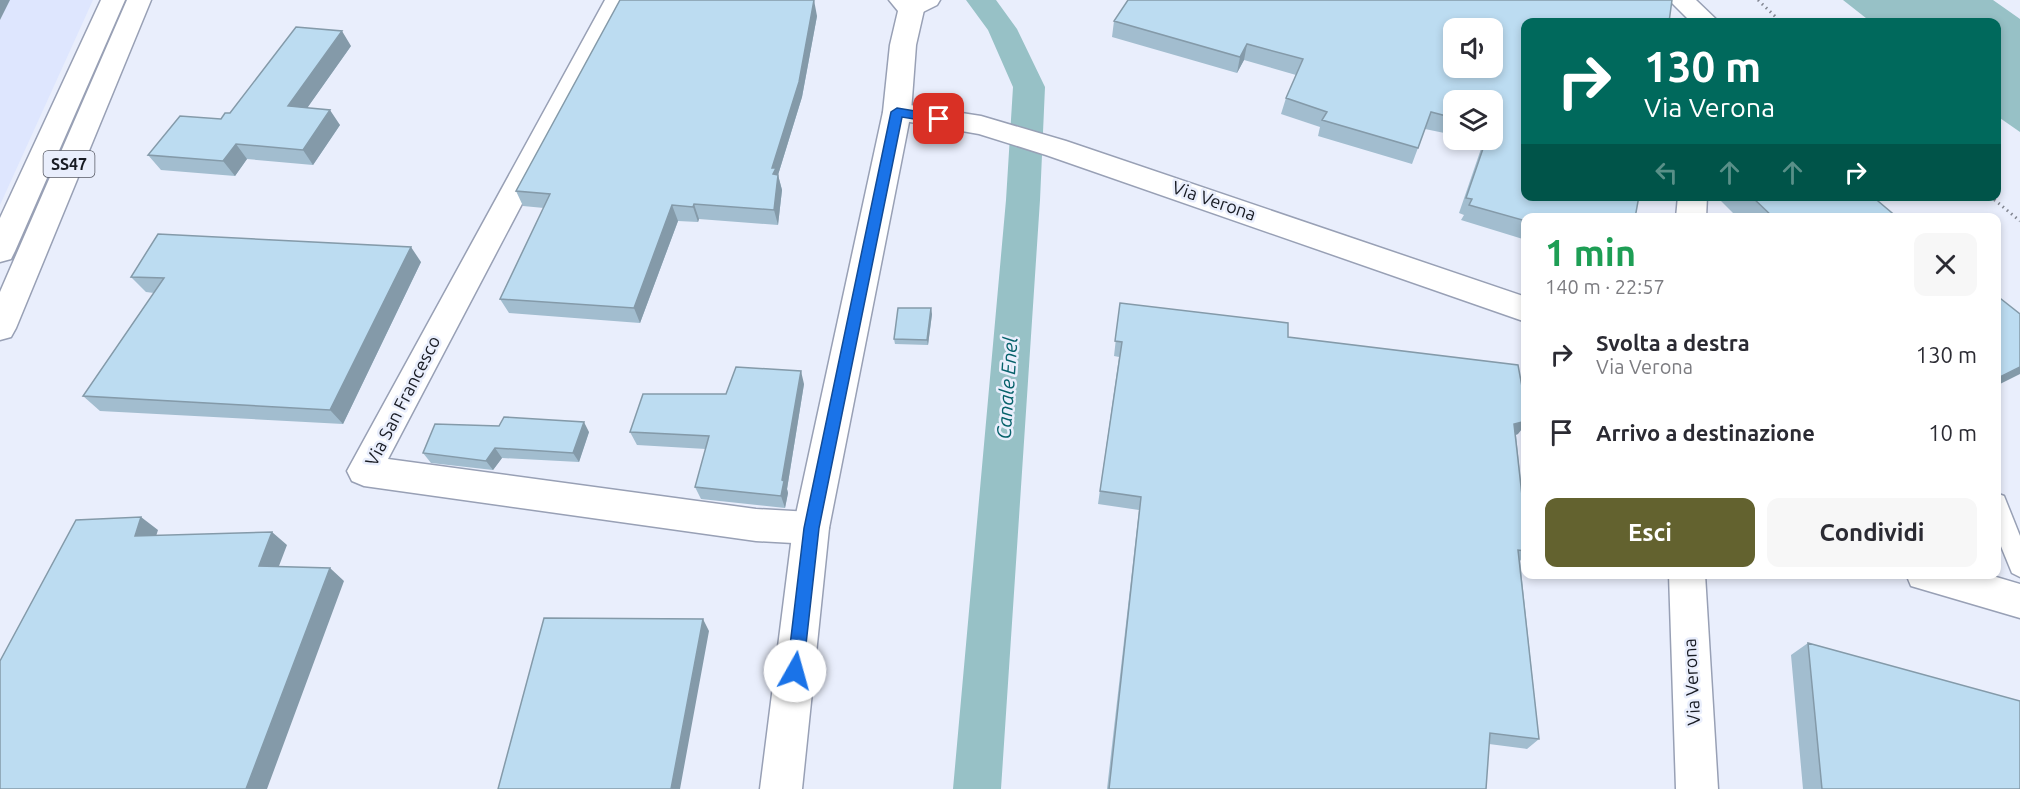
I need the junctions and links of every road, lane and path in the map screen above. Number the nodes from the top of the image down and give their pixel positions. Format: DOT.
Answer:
graph roads {
  1 [pos="113,0"];
  2 [pos="139,0"];
  3 [pos="151,0"];
  4 [pos="617,0"];
  5 [pos="1681,0"];
  6 [pos="1758,0"];
  7 [pos="913,3"];
  8 [pos="1701,18"];
  9 [pos="1777,18"];
  10 [pos="125,31"];
  11 [pos="897,112"];
  12 [pos="1996,201"];
  13 [pos="2020,221"];
  14 [pos="0,251"];
  15 [pos="1521,308"];
  16 [pos="0,328"];
  17 [pos="2001,515"];
  18 [pos="812,528"];
  19 [pos="2020,566"];
  20 [pos="1687,579"];
  21 [pos="1942,579"];
  22 [pos="2020,601"];
  23 [pos="781,789"];
  24 [pos="1697,789"];
  1 -- 14 [label="main road, SS47"];
  2 -- 10 [label="main road, SS47"];
  3 -- 10 [label="main road"];
  4 -- 18 [label="main road, Via San Francesco"];
  5 -- 8 [label="main road"];
  6 -- 9 [label="path"];
  7 -- 11 [label="main road"];
  10 -- 16 [label="main road, SS47"];
  11 -- 15 [label="main road, Via Verona"];
  11 -- 18 [label="main road"];
  12 -- 13 [label="path"];
  17 -- 19 [label="lane"];
  18 -- 23 [label="main road"];
  20 -- 24 [label="main road, Via Verona"];
  21 -- 22 [label="main road"];
}
